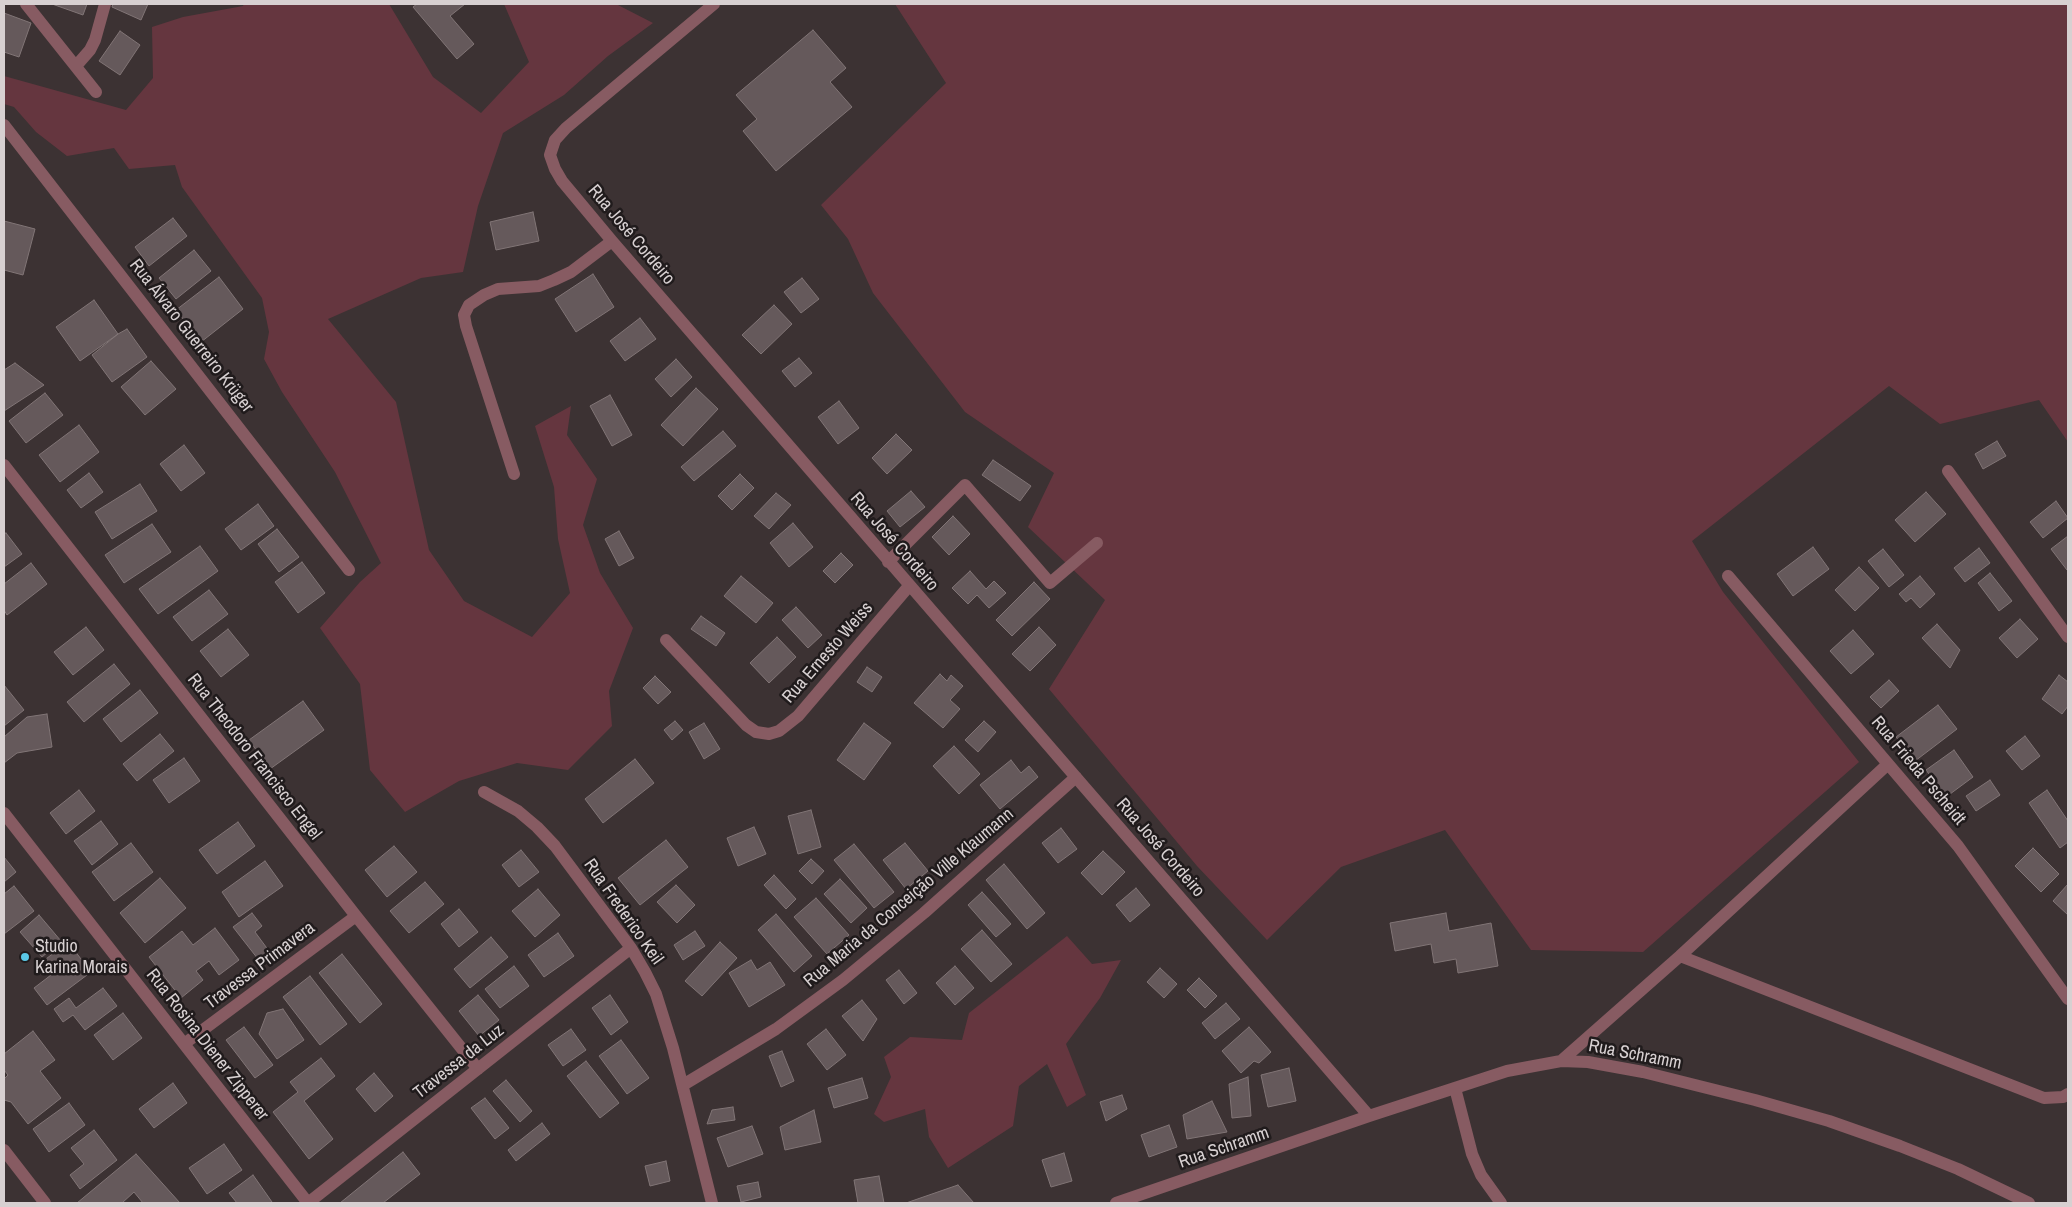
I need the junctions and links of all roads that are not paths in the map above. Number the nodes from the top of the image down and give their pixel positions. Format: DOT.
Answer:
graph roads {
  1 [pos="26,4"];
  2 [pos="105,4"];
  3 [pos="714,4"];
  4 [pos="76,66"];
  5 [pos="96,92"];
  6 [pos="4,125"];
  7 [pos="612,241"];
  8 [pos="4,465"];
  9 [pos="1948,471"];
  10 [pos="514,474"];
  11 [pos="1097,543"];
  12 [pos="888,562"];
  13 [pos="350,570"];
  14 [pos="1728,576"];
  15 [pos="909,586"];
  16 [pos="2068,637"];
  17 [pos="666,640"];
  18 [pos="1888,764"];
  19 [pos="1076,777"];
  20 [pos="484,792"];
  21 [pos="4,813"];
  22 [pos="356,916"];
  23 [pos="631,948"];
  24 [pos="1680,956"];
  25 [pos="2068,999"];
  26 [pos="184,1044"];
  27 [pos="1561,1061"];
  28 [pos="478,1069"];
  29 [pos="683,1085"];
  30 [pos="1455,1088"];
  31 [pos="2068,1094"];
  32 [pos="1369,1116"];
  33 [pos="4,1150"];
  34 [pos="45,1203"];
  35 [pos="308,1203"];
  36 [pos="712,1203"];
  37 [pos="1116,1203"];
  38 [pos="1501,1203"];
  39 [pos="2028,1203"];
  1 -- 4 [label="street"];
  2 -- 4 [label="street"];
  3 -- 7 [label="street, Rua José Cordeiro"];
  4 -- 5 [label="street"];
  6 -- 13 [label="street, Rua Álvaro Guerreiro Krüger"];
  7 -- 10 [label="street"];
  7 -- 12 [label="street, Rua José Cordeiro"];
  8 -- 22 [label="street, Rua Theodoro Francisco Engel"];
  9 -- 16 [label="street"];
  11 -- 12 [label="street"];
  12 -- 15 [label="street, Rua José Cordeiro"];
  14 -- 18 [label="street, Rua Frieda Pscheidt"];
  15 -- 17 [label="street, Rua Ernesto Weiss"];
  15 -- 19 [label="street, Rua José Cordeiro"];
  18 -- 24 [label="street"];
  18 -- 25 [label="street, Rua Frieda Pscheidt"];
  19 -- 29 [label="street, Rua Maria da Conceição Ville Klaumann"];
  19 -- 32 [label="street, Rua José Cordeiro"];
  20 -- 23 [label="street, Rua Frederico Keil"];
  21 -- 26 [label="street, Rua Rosina Diener Zipperer"];
  22 -- 26 [label="street, Travessa Primavera"];
  22 -- 28 [label="street, Rua Theodoro Francisco Engel"];
  23 -- 28 [label="street, Travessa da Luz"];
  23 -- 29 [label="street, Rua Frederico Keil"];
  24 -- 27 [label="street"];
  24 -- 31 [label="street"];
  26 -- 35 [label="street, Rua Rosina Diener Zipperer"];
  27 -- 30 [label="street, Rua Schramm"];
  27 -- 39 [label="street, Rua Schramm"];
  28 -- 35 [label="street, Travessa da Luz"];
  29 -- 36 [label="street, Rua Frederico Keil"];
  30 -- 32 [label="street, Rua Schramm"];
  30 -- 38 [label="street"];
  32 -- 37 [label="street, Rua Schramm"];
  33 -- 34 [label="street"];
}
